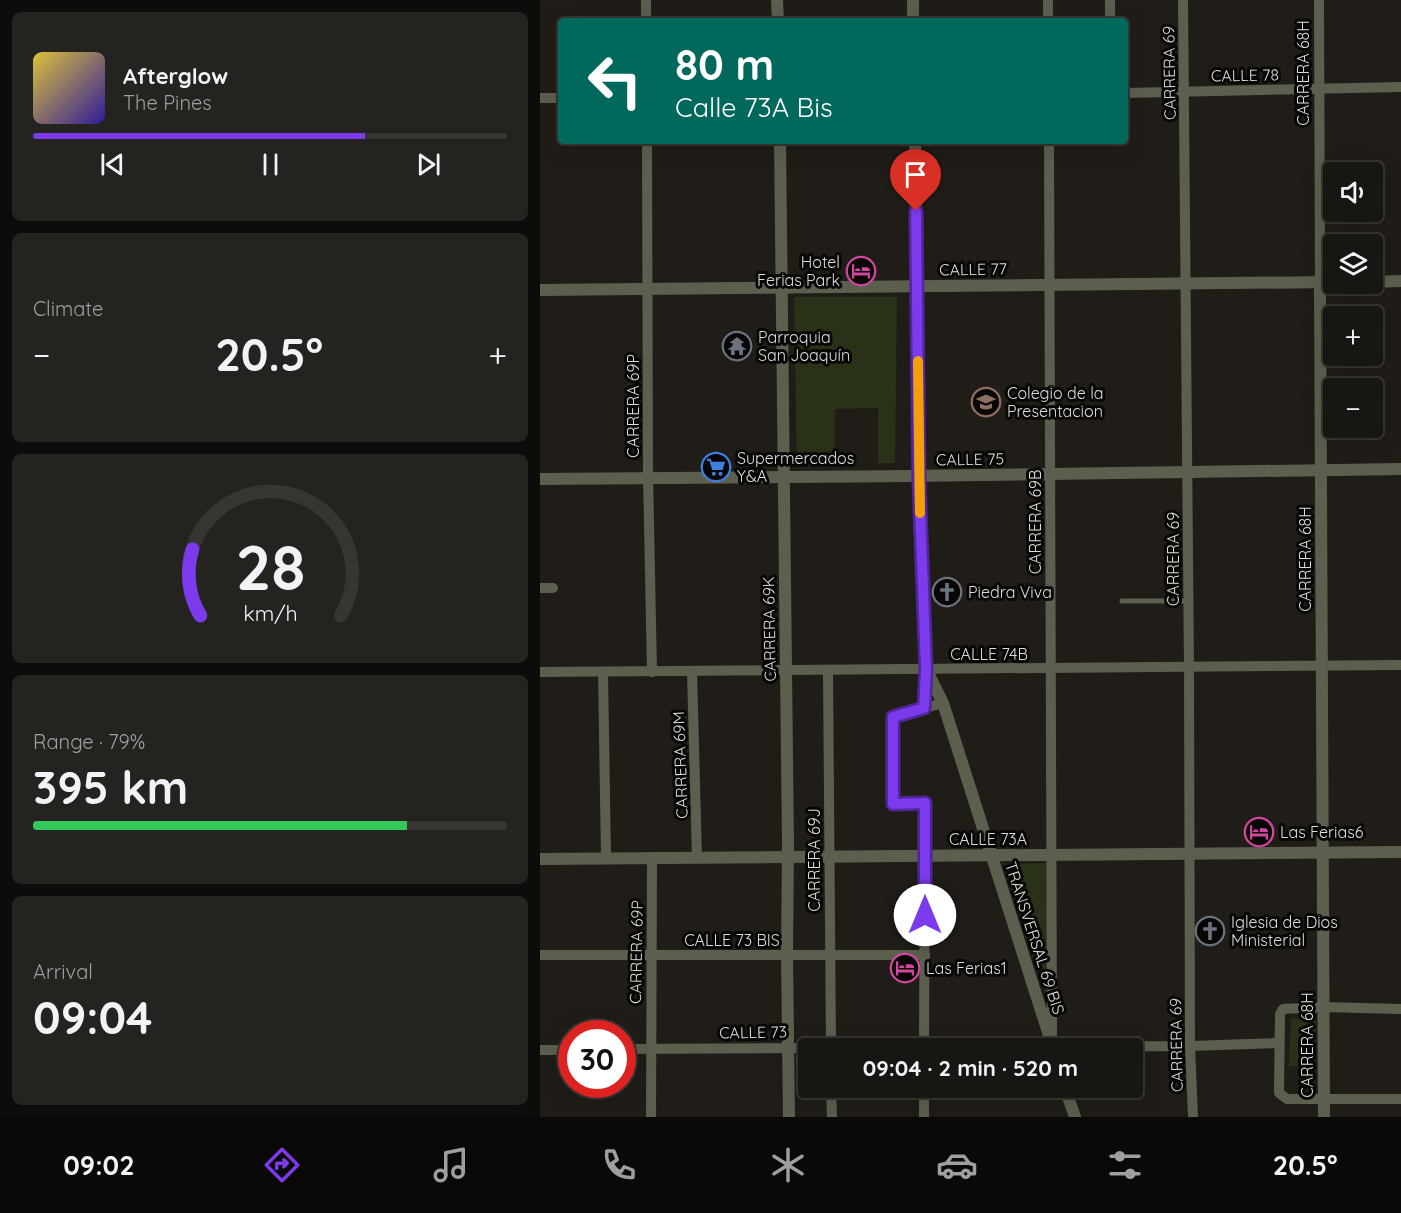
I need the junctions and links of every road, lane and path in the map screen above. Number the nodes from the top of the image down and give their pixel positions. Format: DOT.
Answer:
graph roads {
  1 [pos="646,0"];
  2 [pos="777,0"];
  3 [pos="913,0"];
  4 [pos="1048,0"];
  5 [pos="1110,0"];
  6 [pos="1183,0"];
  7 [pos="1319,0"];
  8 [pos="646,18"];
  9 [pos="778,18"];
  10 [pos="913,18"];
  11 [pos="1048,18"];
  12 [pos="1110,18"];
  13 [pos="1401,87"];
  14 [pos="1319,89"];
  15 [pos="1184,92"];
  16 [pos="1128,93"];
  17 [pos="540,98"];
  18 [pos="558,98"];
  19 [pos="647,144"];
  20 [pos="780,144"];
  21 [pos="915,144"];
  22 [pos="1049,144"];
  23 [pos="1401,281"];
  24 [pos="1320,282"];
  25 [pos="1383,282"];
  26 [pos="1186,284"];
  27 [pos="1049,285"];
  28 [pos="917,286"];
  29 [pos="648,288"];
  30 [pos="783,288"];
  31 [pos="540,290"];
  32 [pos="1401,469"];
  33 [pos="1321,470"];
  34 [pos="1188,472"];
  35 [pos="1050,474"];
  36 [pos="783,476"];
  37 [pos="919,476"];
  38 [pos="649,478"];
  39 [pos="540,479"];
  40 [pos="540,588"];
  41 [pos="553,588"];
  42 [pos="1122,601"];
  43 [pos="1188,601"];
  44 [pos="1401,665"];
  45 [pos="1322,666"];
  46 [pos="1189,667"];
  47 [pos="926,669"];
  48 [pos="1051,669"];
  49 [pos="828,670"];
  50 [pos="692,671"];
  51 [pos="786,671"];
  52 [pos="540,672"];
  53 [pos="603,672"];
  54 [pos="652,672"];
  55 [pos="943,703"];
  56 [pos="924,708"];
  57 [pos="1323,852"];
  58 [pos="1401,852"];
  59 [pos="1190,854"];
  60 [pos="992,855"];
  61 [pos="1051,855"];
  62 [pos="829,856"];
  63 [pos="925,856"];
  64 [pos="606,857"];
  65 [pos="788,857"];
  66 [pos="652,858"];
  67 [pos="697,858"];
  68 [pos="540,859"];
  69 [pos="650,955"];
  70 [pos="787,955"];
  71 [pos="830,955"];
  72 [pos="925,955"];
  73 [pos="540,956"];
  74 [pos="1323,1007"];
  75 [pos="1401,1009"];
  76 [pos="831,1038"];
  77 [pos="924,1038"];
  78 [pos="1050,1038"];
  79 [pos="1053,1038"];
  80 [pos="1279,1043"];
  81 [pos="1143,1046"];
  82 [pos="1190,1046"];
  83 [pos="789,1047"];
  84 [pos="798,1047"];
  85 [pos="636,1049"];
  86 [pos="650,1049"];
  87 [pos="540,1050"];
  88 [pos="558,1050"];
  89 [pos="831,1098"];
  90 [pos="924,1098"];
  91 [pos="1068,1098"];
  92 [pos="1401,1099"];
  93 [pos="1323,1100"];
  94 [pos="651,1117"];
  95 [pos="789,1117"];
  96 [pos="832,1117"];
  97 [pos="924,1117"];
  98 [pos="1075,1117"];
  99 [pos="1193,1117"];
  100 [pos="1324,1117"];
  1 -- 8 [label="street"];
  2 -- 9 [label="street"];
  3 -- 10 [label="street"];
  4 -- 11 [label="street"];
  5 -- 12 [label="street"];
  6 -- 15 [label="street, CARRERA 69"];
  7 -- 14 [label="street, CARRERA 68H"];
  13 -- 14 [label="street, CALLE 78"];
  14 -- 15 [label="street, CALLE 78"];
  14 -- 24 [label="street, CARRERA 68H"];
  15 -- 16 [label="street, CALLE 78"];
  15 -- 26 [label="street, CARRERA 69"];
  17 -- 18 [label="street"];
  19 -- 29 [label="street, CARRERA 69P"];
  20 -- 30 [label="street, CARRERA 69K"];
  21 -- 28 [label="street"];
  22 -- 27 [label="street, CARRERA 69B"];
  23 -- 25 [label="street"];
  24 -- 26 [label="street, CALLE 77"];
  24 -- 33 [label="street, CARRERA 68H"];
  26 -- 27 [label="street, CALLE 77"];
  26 -- 34 [label="street, CARRERA 69"];
  27 -- 28 [label="street, CALLE 77"];
  27 -- 35 [label="street, CARRERA 69B"];
  28 -- 30 [label="street, CALLE 77"];
  28 -- 37 [label="street"];
  29 -- 30 [label="street, CALLE 77"];
  29 -- 31 [label="street, CALLE 77"];
  29 -- 38 [label="street, CARRERA 69P"];
  30 -- 36 [label="street, CARRERA 69K"];
  32 -- 33 [label="street, CALLE 75"];
  33 -- 34 [label="street, CALLE 75"];
  33 -- 45 [label="street, CARRERA 68H"];
  34 -- 35 [label="street, CALLE 75"];
  34 -- 43 [label="street, CARRERA 69"];
  35 -- 37 [label="street, CALLE 75"];
  35 -- 48 [label="street, CARRERA 69B"];
  36 -- 37 [label="street, CALLE 75"];
  36 -- 38 [label="street, CALLE 75"];
  36 -- 51 [label="street, CARRERA 69K"];
  37 -- 47 [label="street"];
  38 -- 39 [label="street, CALLE 75"];
  38 -- 54 [label="street, CARRERA 69P"];
  40 -- 41 [label="street"];
  42 -- 43 [label="lane"];
  43 -- 46 [label="street, CARRERA 69"];
  44 -- 45 [label="street, CALLE 74B"];
  45 -- 46 [label="street, CALLE 74B"];
  45 -- 57 [label="street, CARRERA 68H"];
  46 -- 48 [label="street, CALLE 74B"];
  46 -- 59 [label="street, CARRERA 69"];
  47 -- 48 [label="street, CALLE 74B"];
  47 -- 49 [label="street, CALLE 74B"];
  47 -- 55 [label="street, TRANSVERSAL 69 BIS"];
  47 -- 56 [label="street"];
  48 -- 61 [label="street, CARRERA 69B"];
  49 -- 51 [label="street, CALLE 74B"];
  49 -- 62 [label="street, CARRERA 69J"];
  50 -- 51 [label="street, CALLE 74B"];
  50 -- 54 [label="street, CALLE 74B"];
  50 -- 67 [label="street, CARRERA 69M"];
  51 -- 65 [label="street, CARRERA 69K"];
  52 -- 53 [label="street, CALLE 74B"];
  53 -- 54 [label="street, CALLE 74B"];
  53 -- 64 [label="street"];
  55 -- 56 [label="street"];
  55 -- 60 [label="street, TRANSVERSAL 69 BIS"];
  56 -- 63 [label="street"];
  57 -- 58 [label="street, CALLE 73A"];
  57 -- 59 [label="street, CALLE 73A"];
  57 -- 74 [label="street, CARRERA 68H"];
  59 -- 61 [label="street, CALLE 73A"];
  59 -- 82 [label="street, CARRERA 69"];
  60 -- 61 [label="street, CALLE 73A"];
  60 -- 63 [label="street, CALLE 73A"];
  60 -- 78 [label="street, TRANSVERSAL 69 BIS"];
  61 -- 79 [label="street, CARRERA 69B"];
  62 -- 63 [label="street, CALLE 73A"];
  62 -- 65 [label="street, CALLE 73A"];
  62 -- 71 [label="street, CARRERA 69J"];
  63 -- 72 [label="street"];
  64 -- 66 [label="street, CALLE 73A"];
  64 -- 68 [label="street, CALLE 73A"];
  65 -- 67 [label="street, CALLE 73A"];
  65 -- 70 [label="street, CARRERA 69K"];
  66 -- 67 [label="street, CALLE 73A"];
  66 -- 69 [label="street, CARRERA 69P"];
  69 -- 70 [label="street, CALLE 73 BIS"];
  69 -- 73 [label="street, CALLE 73 BIS"];
  69 -- 86 [label="street, CARRERA 69P"];
  70 -- 71 [label="street, CALLE 73 BIS"];
  70 -- 83 [label="street, CARRERA 69K"];
  71 -- 72 [label="street, CALLE 73 BIS"];
  71 -- 76 [label="street, CARRERA 69J"];
  72 -- 77 [label="street"];
  74 -- 75 [label="street"];
  74 -- 80 [label="street"];
  74 -- 93 [label="street, CARRERA 68H"];
  80 -- 82 [label="street, CALLE 73"];
  80 -- 93 [label="street"];
  81 -- 82 [label="street, CALLE 73"];
  82 -- 99 [label="street, CARRERA 69"];
  83 -- 84 [label="street, CALLE 73"];
  83 -- 86 [label="street, CALLE 73"];
  83 -- 95 [label="street, CARRERA 69K"];
  85 -- 86 [label="street, CALLE 73"];
  86 -- 94 [label="street, CARRERA 69P"];
  87 -- 88 [label="street"];
  89 -- 96 [label="street"];
  90 -- 97 [label="street"];
  91 -- 98 [label="street"];
  92 -- 93 [label="street"];
  93 -- 100 [label="street, CARRERA 68H"];
}
